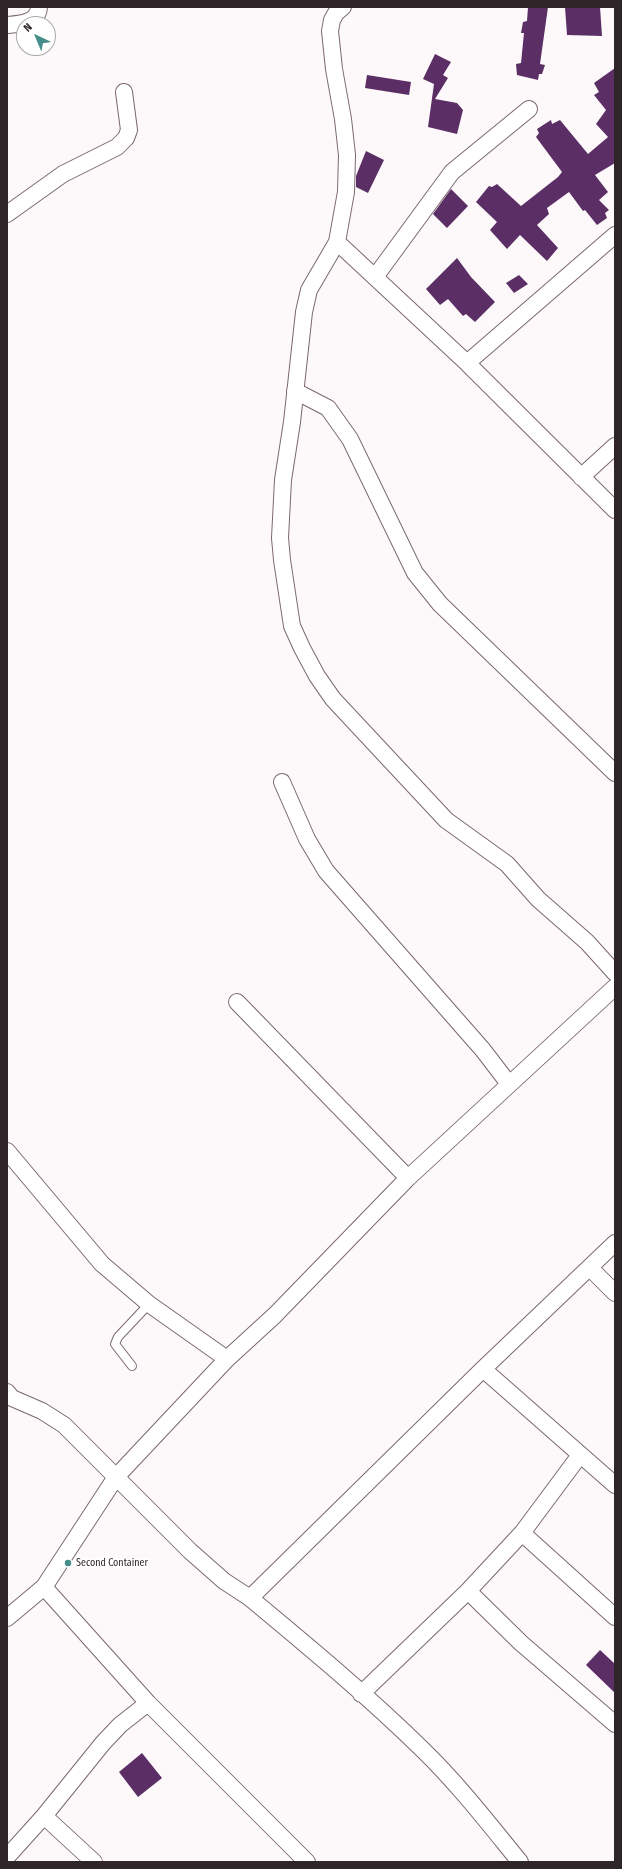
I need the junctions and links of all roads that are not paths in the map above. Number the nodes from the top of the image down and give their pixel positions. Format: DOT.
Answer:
graph roads {
  1 [pos="39,7"];
  2 [pos="339,8"];
  3 [pos="7,25"];
  4 [pos="124,92"];
  5 [pos="529,109"];
  6 [pos="7,214"];
  7 [pos="615,235"];
  8 [pos="337,242"];
  9 [pos="376,277"];
  10 [pos="467,363"];
  11 [pos="295,391"];
  12 [pos="615,446"];
  13 [pos="581,477"];
  14 [pos="615,510"];
  15 [pos="615,773"];
  16 [pos="282,782"];
  17 [pos="615,973"];
  18 [pos="615,987"];
  19 [pos="237,1002"];
  20 [pos="509,1084"];
  21 [pos="7,1151"];
  22 [pos="408,1178"];
  23 [pos="615,1243"];
  24 [pos="590,1268"];
  25 [pos="615,1293"];
  26 [pos="149,1304"];
  27 [pos="226,1359"];
  28 [pos="132,1366"];
  29 [pos="482,1369"];
  30 [pos="8,1397"];
  31 [pos="580,1455"];
  32 [pos="116,1477"];
  33 [pos="615,1485"];
  34 [pos="522,1534"];
  35 [pos="44,1587"];
  36 [pos="468,1591"];
  37 [pos="250,1598"];
  38 [pos="615,1617"];
  39 [pos="7,1618"];
  40 [pos="361,1694"];
  41 [pos="148,1703"];
  42 [pos="615,1724"];
  43 [pos="44,1816"];
  44 [pos="7,1857"];
  45 [pos="94,1862"];
  46 [pos="307,1862"];
  47 [pos="520,1862"];
  1 -- 3 [label="street"];
  2 -- 8 [label="street"];
  4 -- 6 [label="street"];
  5 -- 9 [label="street"];
  7 -- 10 [label="street"];
  8 -- 9 [label="street"];
  8 -- 11 [label="street"];
  9 -- 10 [label="street"];
  10 -- 13 [label="street"];
  11 -- 15 [label="street"];
  11 -- 17 [label="street"];
  12 -- 13 [label="street"];
  13 -- 14 [label="street"];
  16 -- 20 [label="street"];
  18 -- 20 [label="street"];
  19 -- 22 [label="street"];
  20 -- 22 [label="street"];
  21 -- 26 [label="street"];
  22 -- 27 [label="street"];
  23 -- 24 [label="street"];
  24 -- 25 [label="street"];
  24 -- 29 [label="street"];
  26 -- 27 [label="street"];
  26 -- 28 [label="lane"];
  27 -- 32 [label="street"];
  29 -- 31 [label="street"];
  29 -- 37 [label="street"];
  30 -- 32 [label="street"];
  31 -- 33 [label="street"];
  31 -- 34 [label="street"];
  32 -- 35 [label="street"];
  32 -- 37 [label="street"];
  34 -- 36 [label="street"];
  34 -- 38 [label="street"];
  35 -- 39 [label="street"];
  35 -- 41 [label="street"];
  36 -- 40 [label="street"];
  36 -- 42 [label="street"];
  37 -- 40 [label="street"];
  40 -- 47 [label="street"];
  41 -- 43 [label="street"];
  41 -- 46 [label="street"];
  43 -- 44 [label="street"];
  43 -- 45 [label="street"];
}
